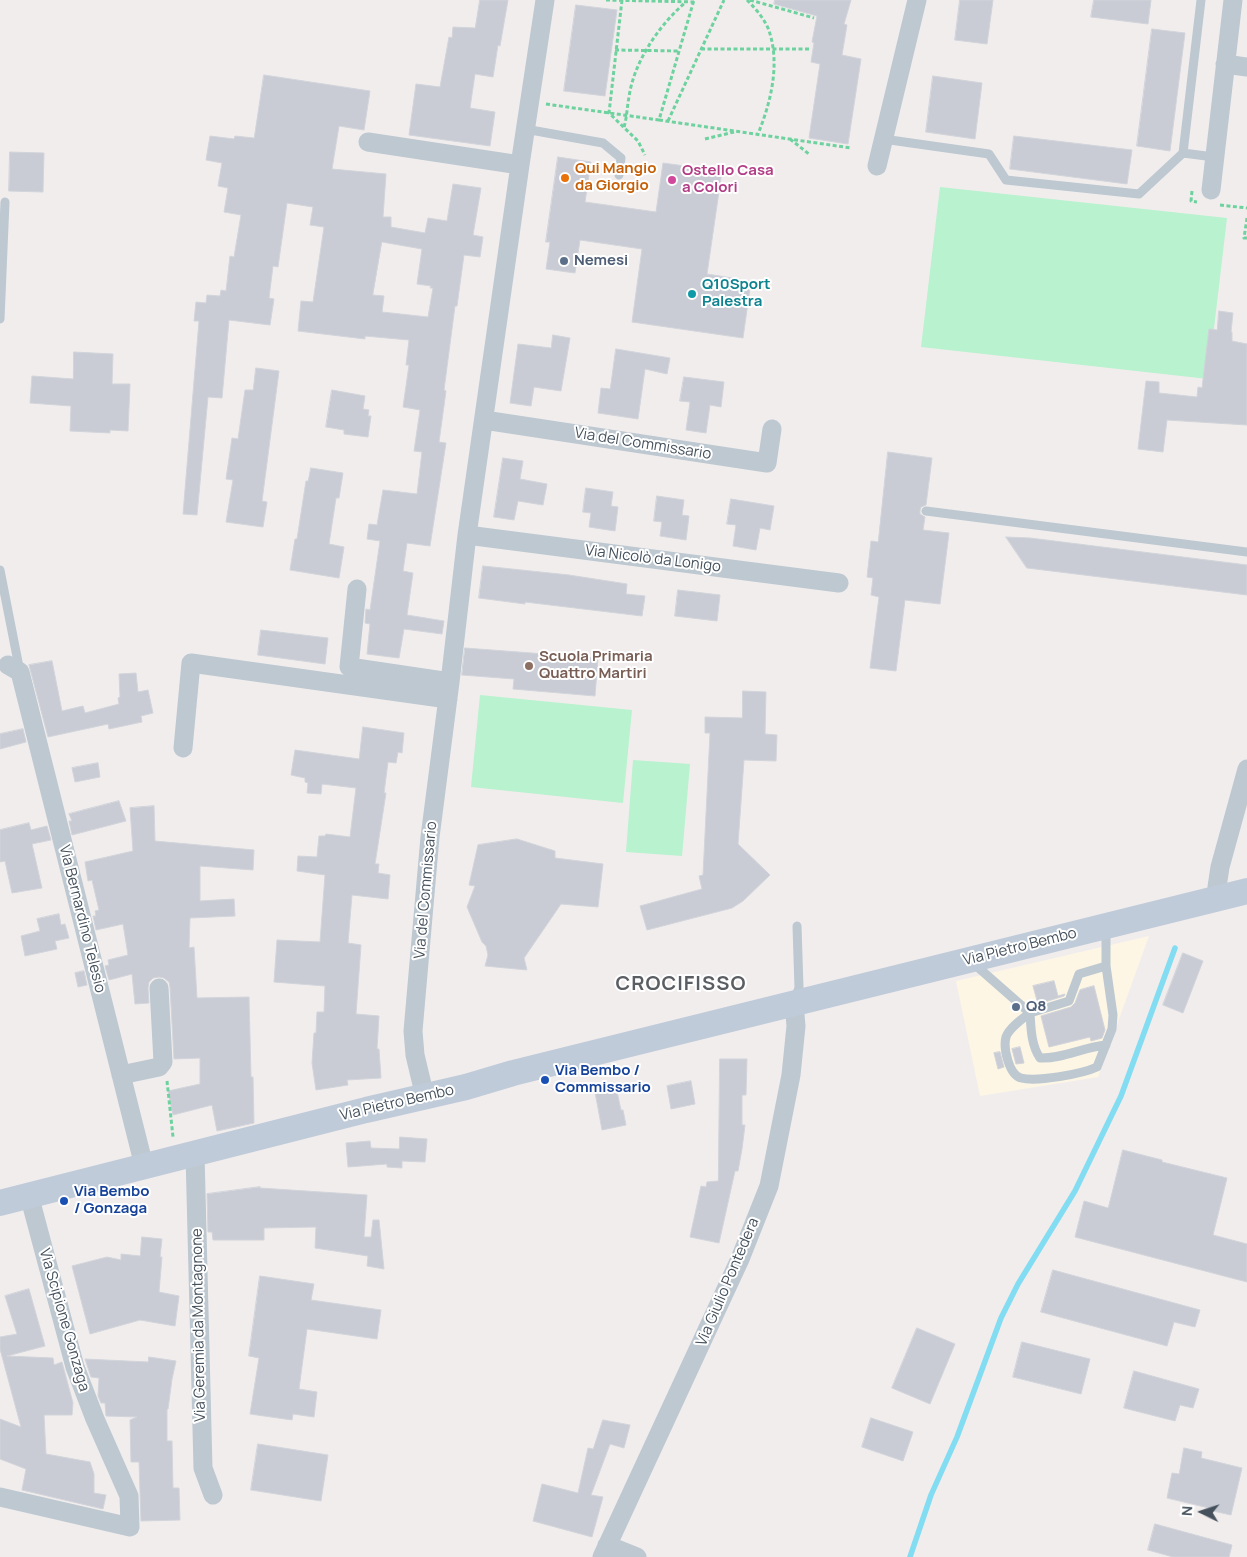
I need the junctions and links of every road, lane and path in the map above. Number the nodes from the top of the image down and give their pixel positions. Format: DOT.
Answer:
graph roads {
  1 [pos="545,0"];
  2 [pos="606,0"];
  3 [pos="620,0"];
  4 [pos="724,0"];
  5 [pos="749,0"];
  6 [pos="917,0"];
  7 [pos="1201,0"];
  8 [pos="1233,0"];
  9 [pos="694,1"];
  10 [pos="687,2"];
  11 [pos="814,18"];
  12 [pos="701,49"];
  13 [pos="772,49"];
  14 [pos="810,49"];
  15 [pos="615,50"];
  16 [pos="646,50"];
  17 [pos="679,51"];
  18 [pos="1225,64"];
  19 [pos="1247,67"];
  20 [pos="529,102"];
  21 [pos="609,113"];
  22 [pos="628,116"];
  23 [pos="659,120"];
  24 [pos="668,121"];
  25 [pos="624,127"];
  26 [pos="525,129"];
  27 [pos="736,131"];
  28 [pos="758,134"];
  29 [pos="705,139"];
  30 [pos="790,139"];
  31 [pos="884,139"];
  32 [pos="368,142"];
  33 [pos="851,148"];
  34 [pos="1182,153"];
  35 [pos="810,154"];
  36 [pos="644,155"];
  37 [pos="1214,157"];
  38 [pos="520,164"];
  39 [pos="877,166"];
  40 [pos="619,175"];
  41 [pos="1211,190"];
  42 [pos="5,202"];
  43 [pos="1247,218"];
  44 [pos="1247,238"];
  45 [pos="0,319"];
  46 [pos="484,420"];
  47 [pos="772,429"];
  48 [pos="926,511"];
  49 [pos="467,535"];
  50 [pos="1247,552"];
  51 [pos="0,570"];
  52 [pos="839,583"];
  53 [pos="357,589"];
  54 [pos="9,666"];
  55 [pos="449,691"];
  56 [pos="183,748"];
  57 [pos="1247,768"];
  58 [pos="1247,891"];
  59 [pos="1219,898"];
  60 [pos="797,926"];
  61 [pos="1106,926"];
  62 [pos="969,959"];
  63 [pos="1106,966"];
  64 [pos="159,988"];
  65 [pos="794,1003"];
  66 [pos="1030,1013"];
  67 [pos="1106,1045"];
  68 [pos="161,1065"];
  69 [pos="121,1075"];
  70 [pos="425,1097"];
  71 [pos="185,1148"];
  72 [pos="144,1166"];
  73 [pos="29,1196"];
  74 [pos="0,1203"];
  75 [pos="213,1495"];
  76 [pos="0,1497"];
  77 [pos="604,1551"];
  78 [pos="637,1557"];
  1 -- 20 [label="street, Via del Commissario"];
  2 -- 3 [label="path"];
  3 -- 10 [label="path"];
  3 -- 15 [label="path"];
  4 -- 12 [label="path"];
  5 -- 11 [label="path"];
  5 -- 13 [label="path"];
  6 -- 31 [label="street"];
  7 -- 34 [label="lane"];
  8 -- 18 [label="street"];
  9 -- 10 [label="path"];
  9 -- 17 [label="path"];
  10 -- 16 [label="path"];
  12 -- 13 [label="path"];
  12 -- 24 [label="path"];
  13 -- 14 [label="path"];
  13 -- 28 [label="path"];
  15 -- 16 [label="path"];
  15 -- 21 [label="path"];
  16 -- 17 [label="path"];
  16 -- 22 [label="path"];
  17 -- 23 [label="path"];
  18 -- 19 [label="street"];
  18 -- 37 [label="street"];
  20 -- 21 [label="path"];
  20 -- 26 [label="street, Via del Commissario"];
  21 -- 22 [label="path"];
  21 -- 25 [label="path"];
  22 -- 23 [label="path"];
  22 -- 25 [label="path"];
  23 -- 24 [label="path"];
  24 -- 27 [label="path"];
  25 -- 36 [label="path"];
  26 -- 38 [label="street, Via del Commissario"];
  26 -- 40 [label="lane"];
  27 -- 28 [label="path"];
  27 -- 29 [label="path"];
  28 -- 30 [label="path"];
  30 -- 33 [label="path"];
  30 -- 35 [label="path"];
  31 -- 34 [label="lane"];
  31 -- 39 [label="street"];
  32 -- 38 [label="street"];
  34 -- 37 [label="lane"];
  37 -- 41 [label="street"];
  38 -- 46 [label="street, Via del Commissario"];
  42 -- 45 [label="lane"];
  43 -- 44 [label="path"];
  46 -- 47 [label="street, Via del Commissario"];
  46 -- 49 [label="street, Via del Commissario"];
  48 -- 50 [label="lane"];
  49 -- 52 [label="street, Via Nicolò da Lonigo"];
  49 -- 55 [label="street, Via del Commissario"];
  51 -- 54 [label="lane"];
  53 -- 55 [label="street"];
  54 -- 69 [label="street, Via Bernardino Telesio"];
  55 -- 56 [label="street"];
  55 -- 70 [label="street, Via del Commissario"];
  57 -- 59 [label="street"];
  58 -- 59 [label="main road, Via Pietro Bembo"];
  59 -- 61 [label="main road, Via Pietro Bembo"];
  60 -- 65 [label="lane"];
  61 -- 62 [label="main road, Via Pietro Bembo"];
  61 -- 63 [label="lane"];
  62 -- 65 [label="main road, Via Pietro Bembo"];
  62 -- 66 [label="lane"];
  63 -- 66 [label="lane"];
  63 -- 67 [label="lane"];
  64 -- 68 [label="street"];
  65 -- 70 [label="main road, Via Pietro Bembo"];
  65 -- 77 [label="street, Via Giulio Pontedera"];
  66 -- 67 [label="lane"];
  66 -- 67 [label="lane"];
  68 -- 69 [label="street"];
  68 -- 71 [label="path"];
  69 -- 72 [label="street, Via Bernardino Telesio"];
  70 -- 71 [label="main road, Via Pietro Bembo"];
  71 -- 72 [label="main road, Via Pietro Bembo"];
  71 -- 75 [label="street, Via Geremia da Montagnone"];
  72 -- 73 [label="main road, Via Pietro Bembo"];
  73 -- 74 [label="main road, Via Pietro Bembo"];
  73 -- 76 [label="street, Via Scipione Gonzaga"];
  77 -- 78 [label="street, Via Giulio Pontedera"];
}
